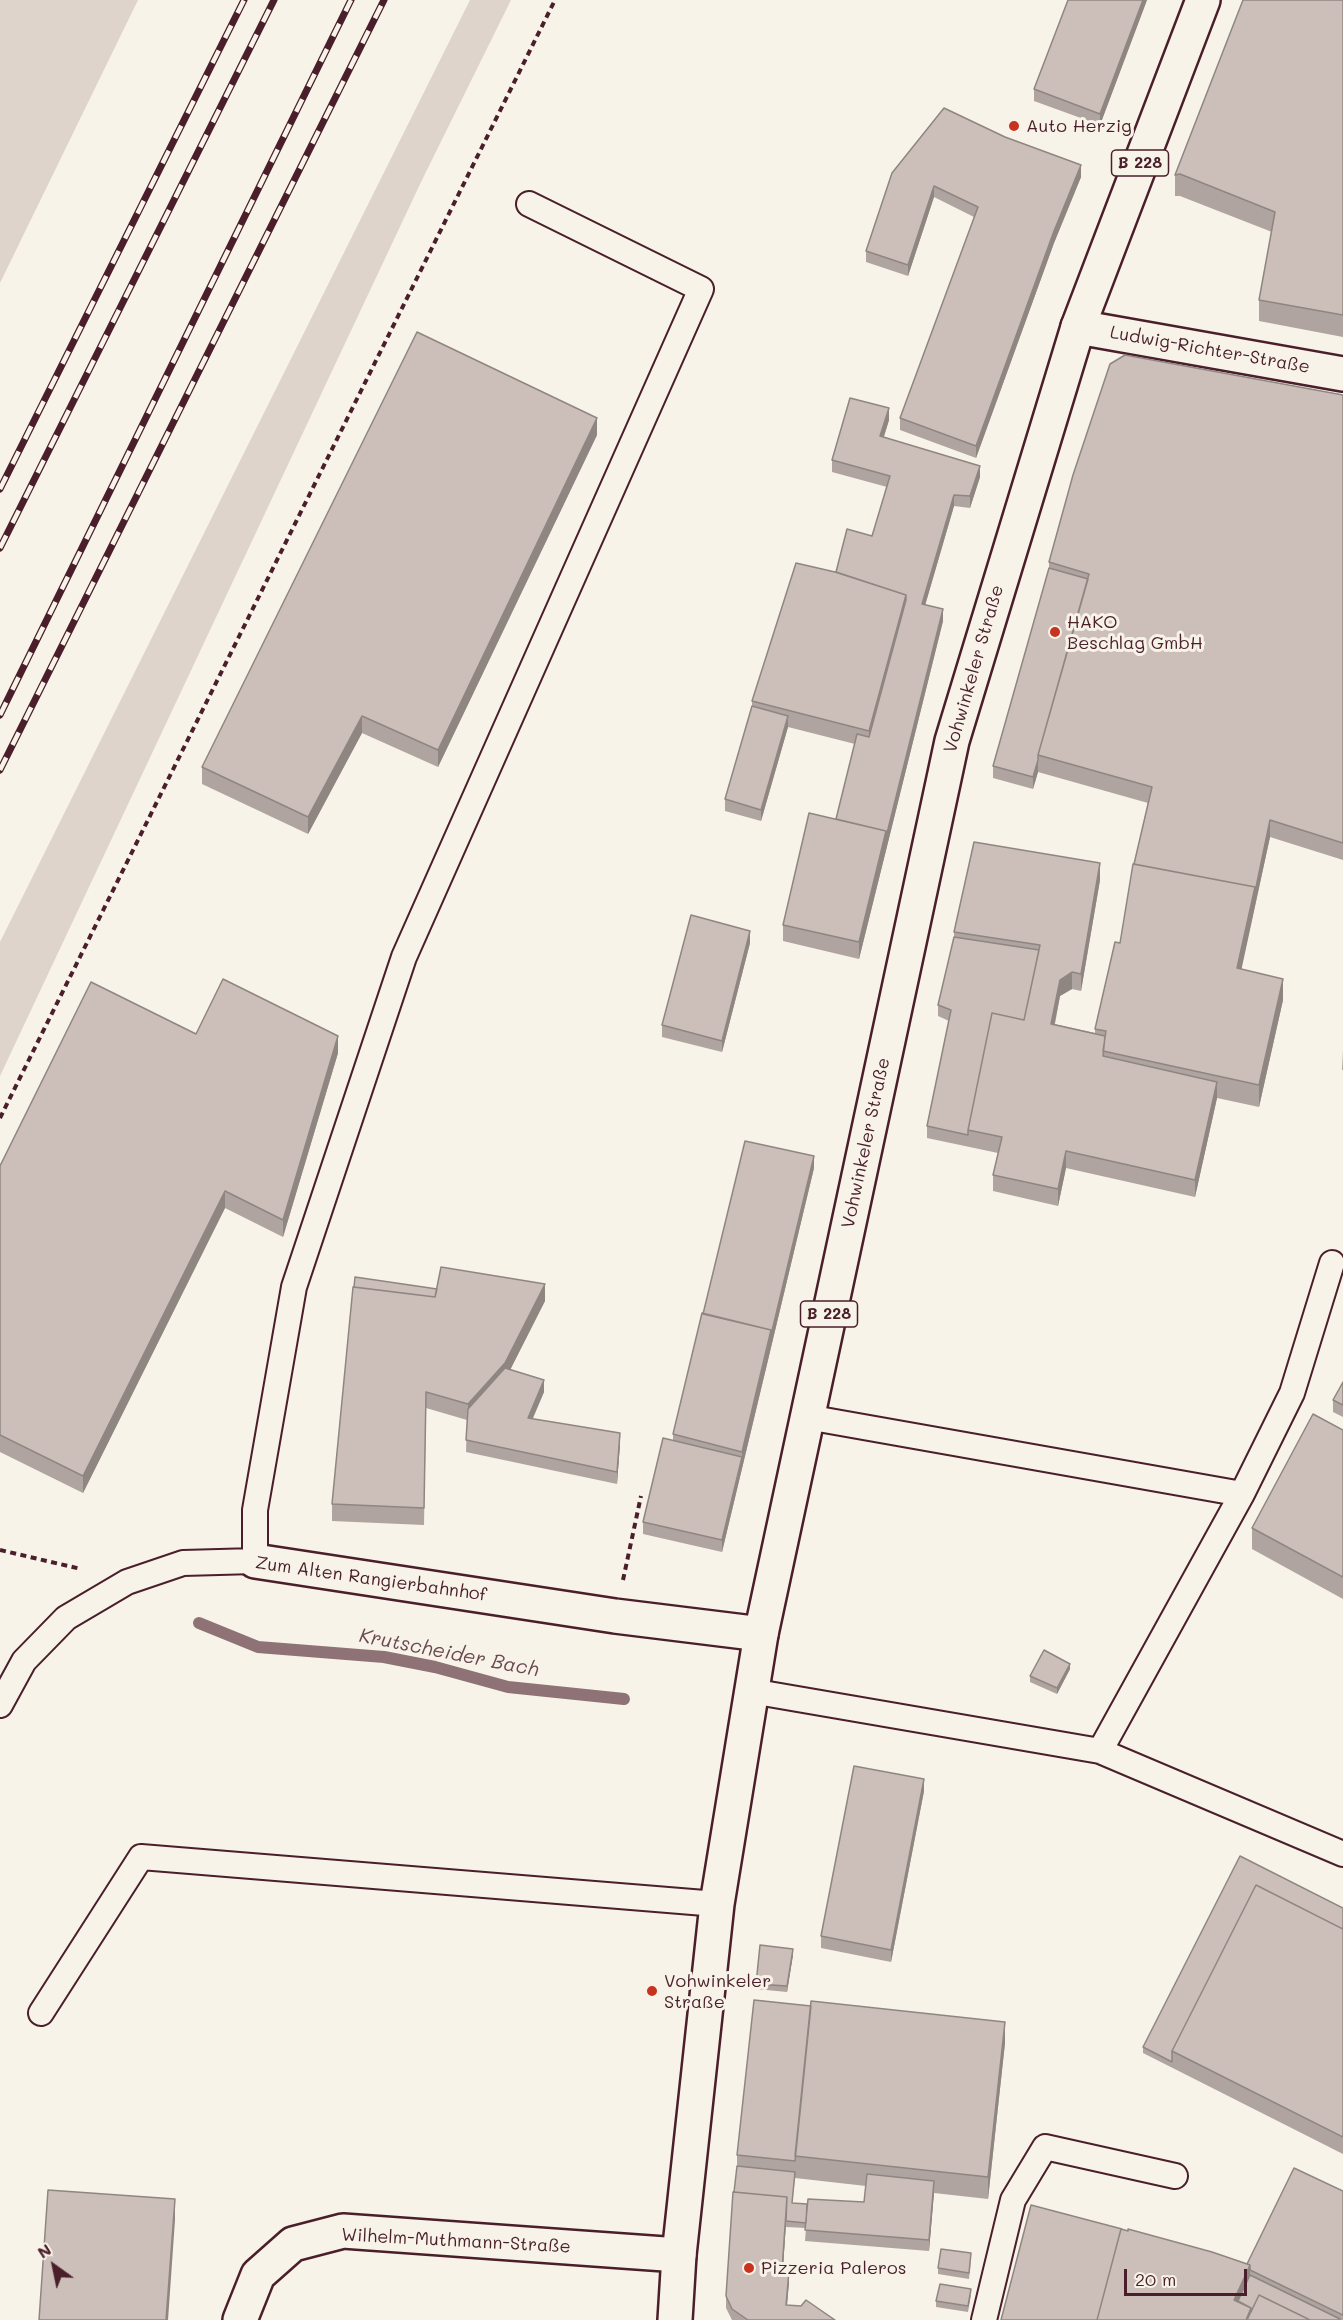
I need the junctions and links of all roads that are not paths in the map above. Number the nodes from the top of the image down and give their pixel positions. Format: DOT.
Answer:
graph roads {
  1 [pos="1203,0"];
  2 [pos="529,204"];
  3 [pos="1078,327"];
  4 [pos="1343,374"];
  5 [pos="1332,1263"];
  6 [pos="807,1416"];
  7 [pos="1242,1494"];
  8 [pos="255,1561"];
  9 [pos="761,1634"];
  10 [pos="751,1691"];
  11 [pos="0,1705"];
  12 [pos="1100,1751"];
  13 [pos="1343,1854"];
  14 [pos="717,1904"];
  15 [pos="41,2013"];
  16 [pos="1175,2176"];
  17 [pos="679,2254"];
  18 [pos="240,2320"];
  19 [pos="675,2320"];
  20 [pos="984,2320"];
  1 -- 3 [label="main road, Vohwinkeler Straße / B 228"];
  2 -- 8 [label="lane"];
  3 -- 4 [label="main road, Ludwig-Richter-Straße"];
  3 -- 6 [label="main road, Vohwinkeler Straße / B 228"];
  5 -- 7 [label="lane"];
  6 -- 7 [label="lane"];
  6 -- 9 [label="main road, Vohwinkeler Straße / B 228"];
  7 -- 12 [label="lane"];
  8 -- 9 [label="main road, Zum Alten Rangierbahnhof"];
  8 -- 11 [label="lane, Zum Alten Rangierbahnhof"];
  9 -- 10 [label="main road, Vohwinkeler Straße / B 228"];
  10 -- 12 [label="lane"];
  10 -- 14 [label="main road, Vohwinkeler Straße / B 228"];
  12 -- 13 [label="lane"];
  14 -- 15 [label="lane"];
  14 -- 17 [label="main road, Vohwinkeler Straße / B 228"];
  16 -- 20 [label="lane"];
  17 -- 18 [label="main road, Wilhelm-Muthmann-Straße"];
  17 -- 19 [label="main road, Vohwinkeler Straße / B 228"];
}
